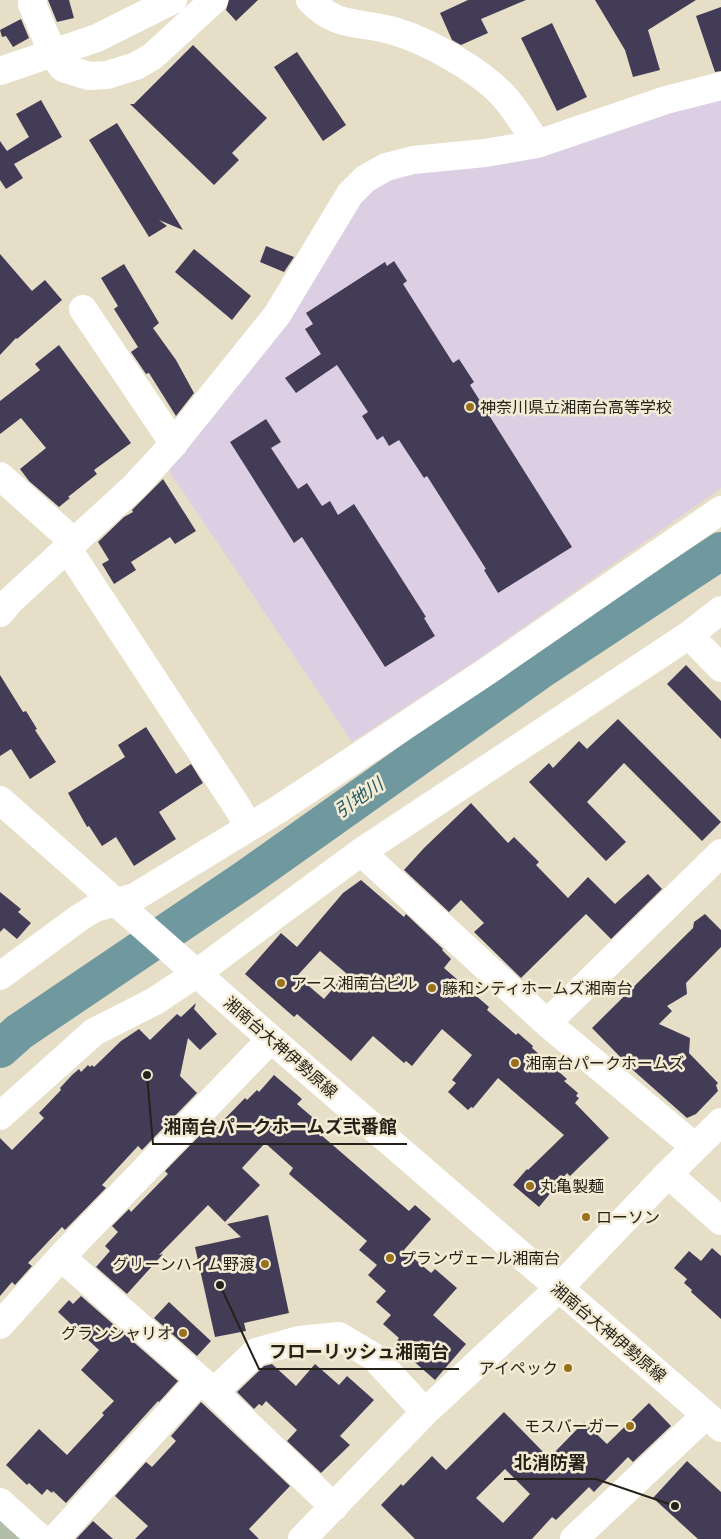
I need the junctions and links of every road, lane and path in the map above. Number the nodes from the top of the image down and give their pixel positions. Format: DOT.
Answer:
graph roads {
  1 [pos="34,0"];
  2 [pos="173,0"];
  3 [pos="214,0"];
  4 [pos="310,0"];
  5 [pos="53,54"];
  6 [pos="0,71"];
  7 [pos="721,86"];
  8 [pos="536,144"];
  9 [pos="83,309"];
  10 [pos="174,444"];
  11 [pos="0,476"];
  12 [pos="721,510"];
  13 [pos="70,546"];
  14 [pos="721,610"];
  15 [pos="0,613"];
  16 [pos="689,635"];
  17 [pos="721,668"];
  18 [pos="0,800"];
  19 [pos="249,827"];
  20 [pos="361,852"];
  21 [pos="721,853"];
  22 [pos="124,908"];
  23 [pos="189,966"];
  24 [pos="0,976"];
  25 [pos="547,1024"];
  26 [pos="271,1039"];
  27 [pos="0,1116"];
  28 [pos="721,1122"];
  29 [pos="696,1147"];
  30 [pos="668,1174"];
  31 [pos="721,1221"];
  32 [pos="61,1258"];
  33 [pos="558,1289"];
  34 [pos="0,1325"];
  35 [pos="207,1386"];
  36 [pos="425,1412"];
  37 [pos="714,1421"];
  38 [pos="0,1502"];
  39 [pos="334,1507"];
  40 [pos="39,1538"];
  41 [pos="302,1539"];
  42 [pos="574,1539"];
  1 -- 5 [label="street"];
  2 -- 5 [label="street"];
  3 -- 5 [label="street"];
  4 -- 8 [label="street"];
  5 -- 6 [label="street"];
  7 -- 8 [label="street"];
  8 -- 10 [label="street"];
  9 -- 10 [label="street"];
  10 -- 13 [label="street"];
  11 -- 13 [label="street"];
  12 -- 19 [label="street"];
  13 -- 15 [label="street"];
  13 -- 19 [label="street"];
  14 -- 16 [label="street"];
  16 -- 17 [label="street"];
  16 -- 20 [label="street"];
  18 -- 22 [label="street"];
  19 -- 22 [label="street"];
  20 -- 23 [label="street"];
  20 -- 25 [label="street"];
  21 -- 25 [label="street"];
  22 -- 23 [label="street, 湘南台大神伊勢原線"];
  22 -- 24 [label="street"];
  23 -- 26 [label="street, 湘南台大神伊勢原線"];
  23 -- 27 [label="street"];
  25 -- 29 [label="street"];
  26 -- 32 [label="street"];
  26 -- 33 [label="street, 湘南台大神伊勢原線"];
  28 -- 29 [label="street"];
  29 -- 30 [label="street"];
  30 -- 31 [label="street"];
  30 -- 33 [label="street"];
  32 -- 34 [label="street"];
  32 -- 35 [label="street"];
  33 -- 36 [label="street"];
  33 -- 37 [label="street, 湘南台大神伊勢原線"];
  35 -- 36 [label="street"];
  35 -- 39 [label="street"];
  35 -- 40 [label="street"];
  36 -- 39 [label="street"];
  37 -- 42 [label="street"];
  38 -- 40 [label="street"];
  39 -- 41 [label="street"];
}
